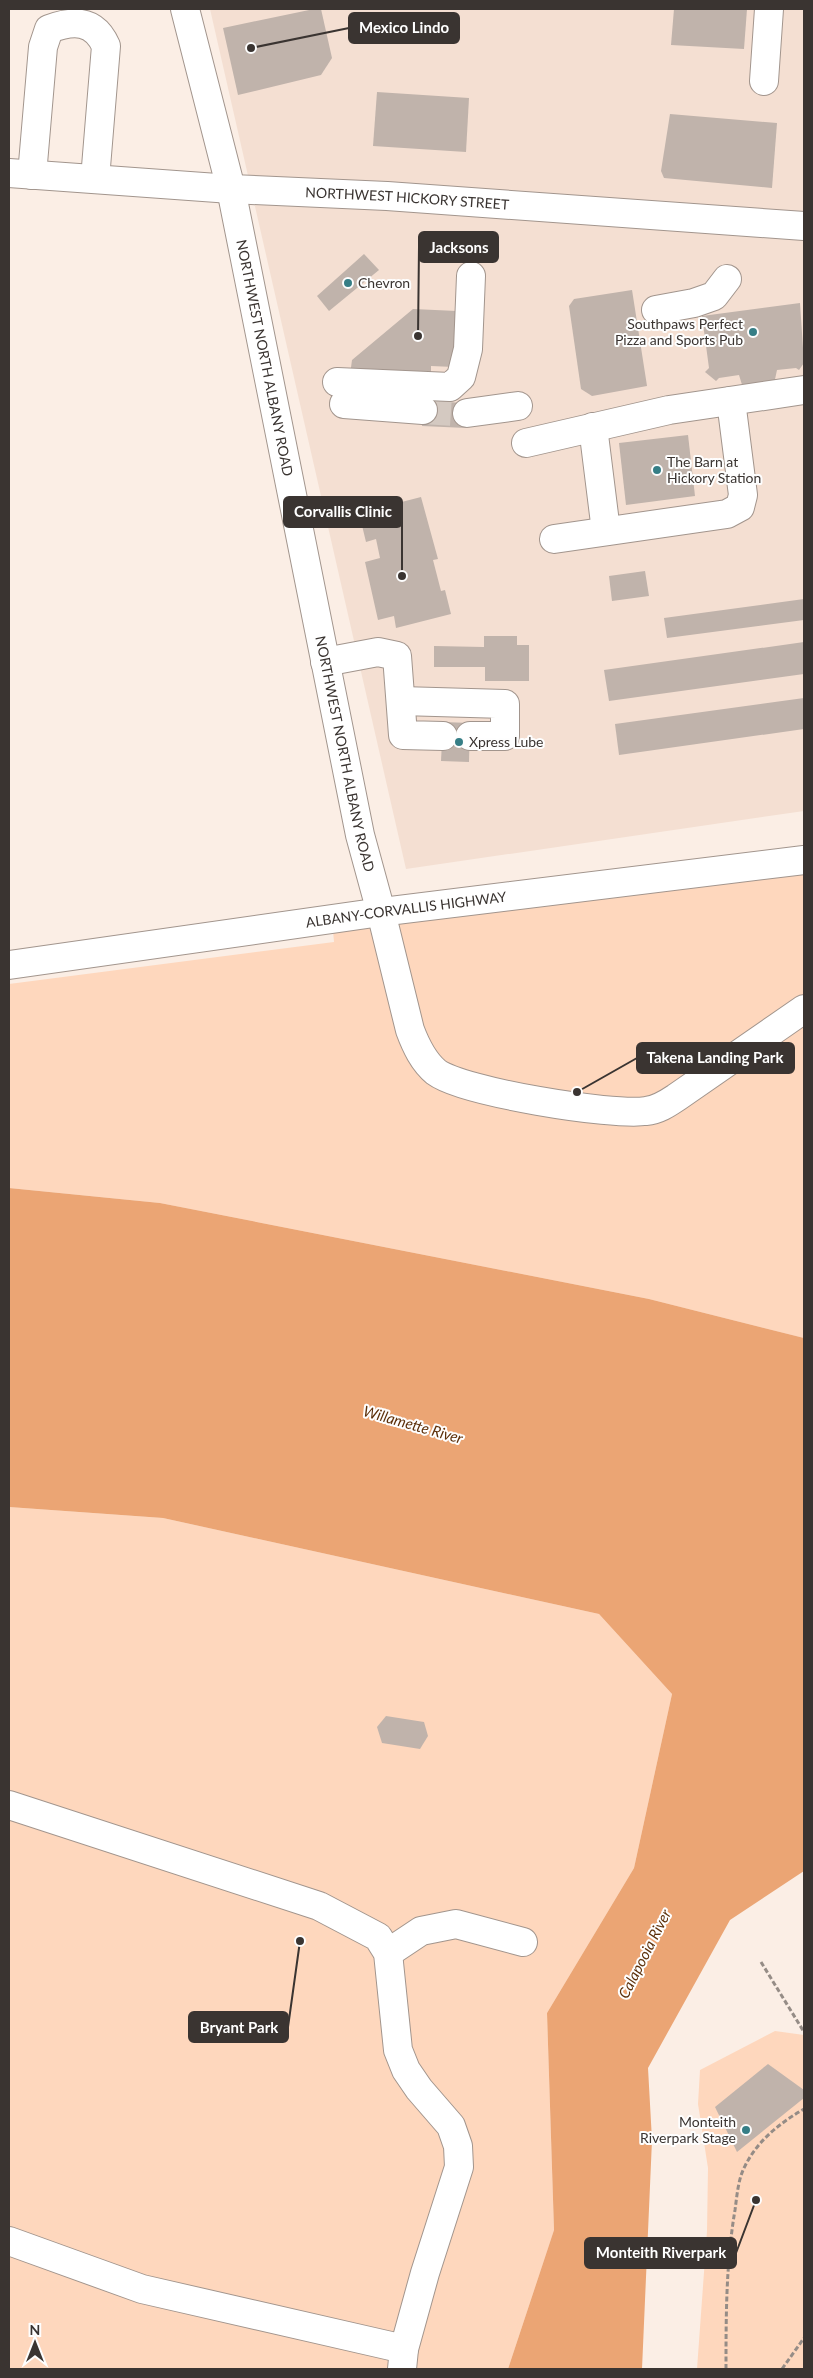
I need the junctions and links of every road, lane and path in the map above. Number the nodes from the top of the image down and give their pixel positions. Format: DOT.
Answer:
graph roads {
  1 [pos="185,9"];
  2 [pos="769,9"];
  3 [pos="764,81"];
  4 [pos="21,174"];
  5 [pos="95,179"];
  6 [pos="231,188"];
  7 [pos="804,226"];
  8 [pos="471,276"];
  9 [pos="727,279"];
  10 [pos="656,310"];
  11 [pos="804,390"];
  12 [pos="731,401"];
  13 [pos="518,406"];
  14 [pos="423,410"];
  15 [pos="467,413"];
  16 [pos="593,427"];
  17 [pos="526,442"];
  18 [pos="606,531"];
  19 [pos="554,539"];
  20 [pos="325,662"];
  21 [pos="401,701"];
  22 [pos="443,736"];
  23 [pos="470,736"];
  24 [pos="804,860"];
  25 [pos="381,912"];
  26 [pos="9,965"];
  27 [pos="804,1009"];
  28 [pos="9,1805"];
  29 [pos="523,1942"];
  30 [pos="388,1953"];
  31 [pos="761,1962"];
  32 [pos="803,2031"];
  33 [pos="804,2109"];
  34 [pos="9,2242"];
  35 [pos="804,2338"];
  36 [pos="403,2359"];
  37 [pos="726,2369"];
  38 [pos="782,2369"];
  1 -- 6 [label="main road, NORTHWEST NORTH ALBANY ROAD"];
  2 -- 3 [label="main road"];
  4 -- 5 [label="main road, NORTHWEST HICKORY STREET"];
  4 -- 5 [label="main road"];
  5 -- 6 [label="main road, NORTHWEST HICKORY STREET"];
  6 -- 7 [label="main road, NORTHWEST HICKORY STREET"];
  6 -- 20 [label="main road, NORTHWEST NORTH ALBANY ROAD"];
  8 -- 14 [label="main road"];
  9 -- 10 [label="main road"];
  11 -- 12 [label="main road"];
  12 -- 16 [label="main road"];
  12 -- 18 [label="main road"];
  13 -- 15 [label="main road"];
  16 -- 17 [label="main road"];
  16 -- 18 [label="main road"];
  18 -- 19 [label="main road"];
  20 -- 21 [label="main road"];
  20 -- 25 [label="main road, NORTHWEST NORTH ALBANY ROAD"];
  21 -- 22 [label="main road"];
  21 -- 23 [label="main road"];
  24 -- 25 [label="main road, ALBANY-CORVALLIS HIGHWAY"];
  25 -- 26 [label="main road, ALBANY-CORVALLIS HIGHWAY"];
  25 -- 27 [label="main road, NORTHWEST NORTH ALBANY ROAD"];
  28 -- 30 [label="main road"];
  29 -- 30 [label="main road"];
  30 -- 36 [label="main road"];
  31 -- 32 [label="path"];
  33 -- 37 [label="path"];
  34 -- 36 [label="main road"];
  35 -- 38 [label="path"];
}
